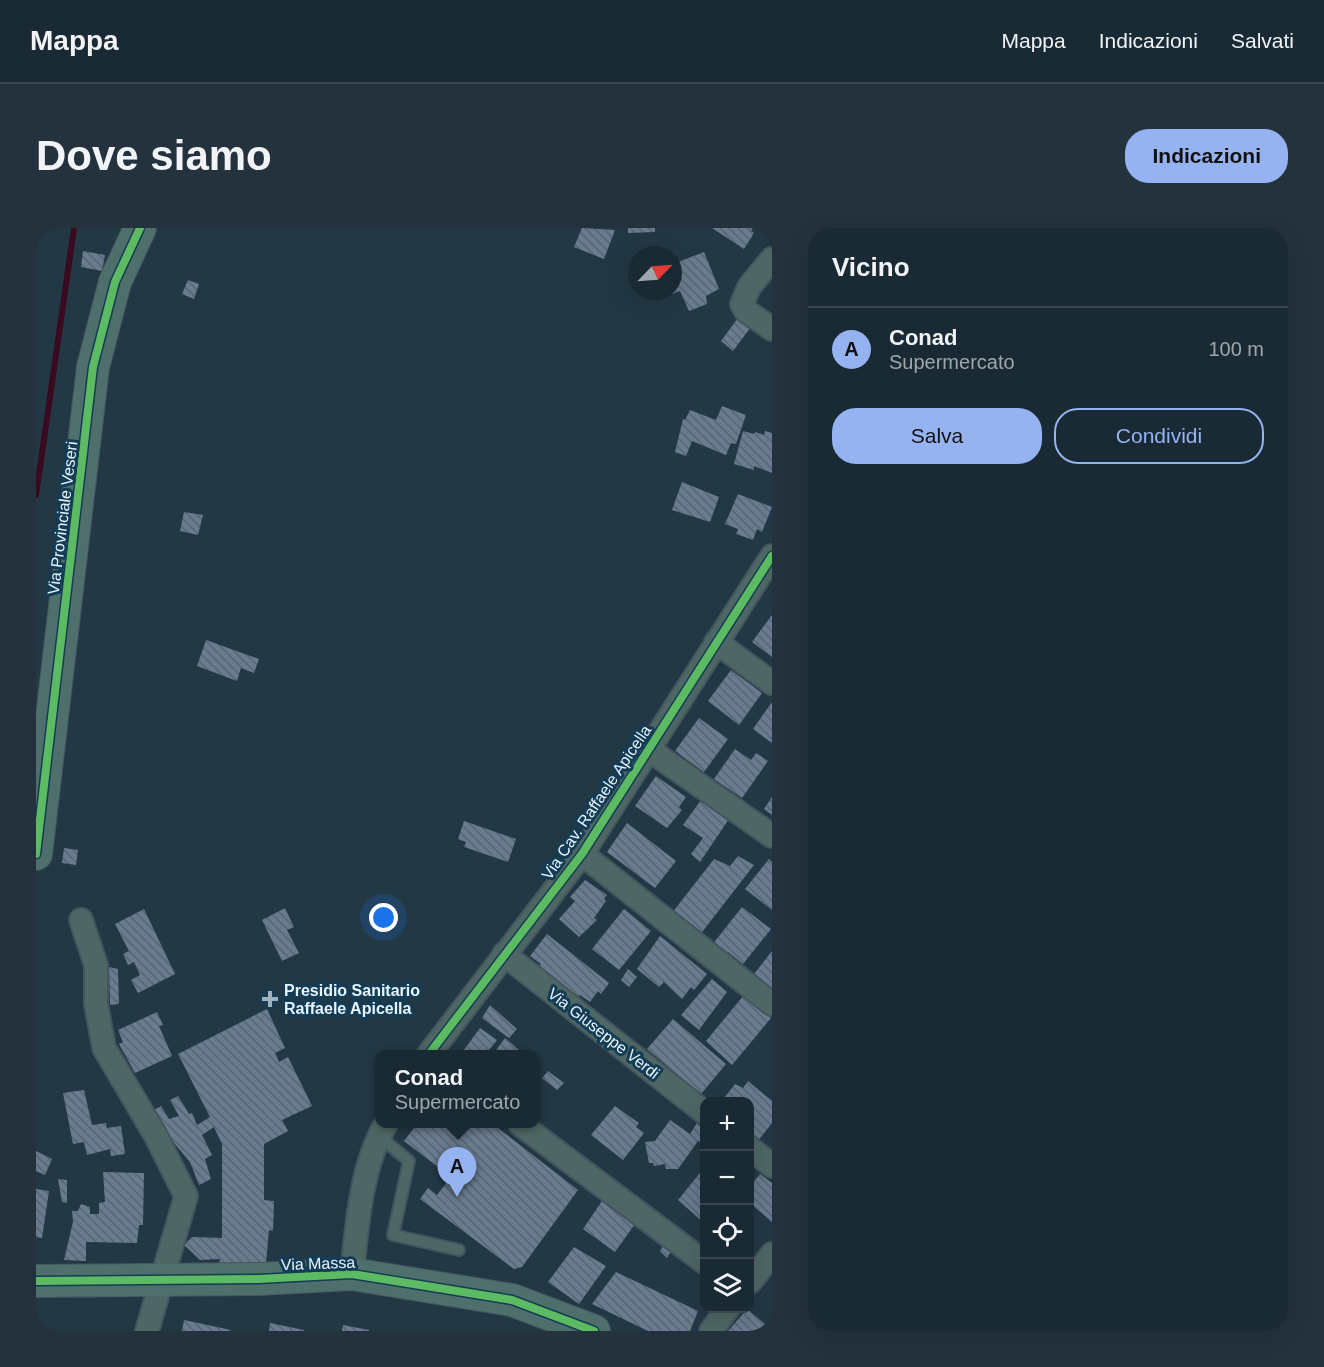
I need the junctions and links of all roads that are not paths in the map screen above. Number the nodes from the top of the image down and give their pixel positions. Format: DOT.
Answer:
graph roads {
  1 [pos="140,228"];
  2 [pos="772,259"];
  3 [pos="772,329"];
  4 [pos="772,556"];
  5 [pos="716,642"];
  6 [pos="772,683"];
  7 [pos="648,749"];
  8 [pos="772,836"];
  9 [pos="36,854"];
  10 [pos="582,854"];
  11 [pos="81,920"];
  12 [pos="504,954"];
  13 [pos="772,1005"];
  14 [pos="432,1050"];
  15 [pos="700,1108"];
  16 [pos="525,1128"];
  17 [pos="383,1130"];
  18 [pos="754,1151"];
  19 [pos="772,1166"];
  20 [pos="459,1250"];
  21 [pos="772,1254"];
  22 [pos="701,1259"];
  23 [pos="352,1274"];
  24 [pos="754,1277"];
  25 [pos="161,1279"];
  26 [pos="36,1281"];
  27 [pos="724,1313"];
  28 [pos="147,1331"];
  29 [pos="594,1331"];
  30 [pos="711,1331"];
  1 -- 9 [label="street, Via Provinciale Veseri"];
  2 -- 3 [label="street"];
  4 -- 5 [label="street, Via Cav. Raffaele Apicella"];
  5 -- 6 [label="street"];
  5 -- 7 [label="street, Via Cav. Raffaele Apicella"];
  7 -- 8 [label="street"];
  7 -- 10 [label="street, Via Cav. Raffaele Apicella"];
  10 -- 12 [label="street, Via Cav. Raffaele Apicella"];
  10 -- 13 [label="street"];
  11 -- 25 [label="street"];
  12 -- 14 [label="street, Via Cav. Raffaele Apicella"];
  12 -- 15 [label="street, Via Giuseppe Verdi"];
  16 -- 22 [label="street"];
  17 -- 20 [label="lane"];
  17 -- 23 [label="street"];
  18 -- 19 [label="street"];
  21 -- 24 [label="street"];
  23 -- 25 [label="street, Via Massa"];
  23 -- 29 [label="street, Via Massa"];
  25 -- 26 [label="street, Via Massa"];
  25 -- 28 [label="street"];
  27 -- 30 [label="street"];
}
